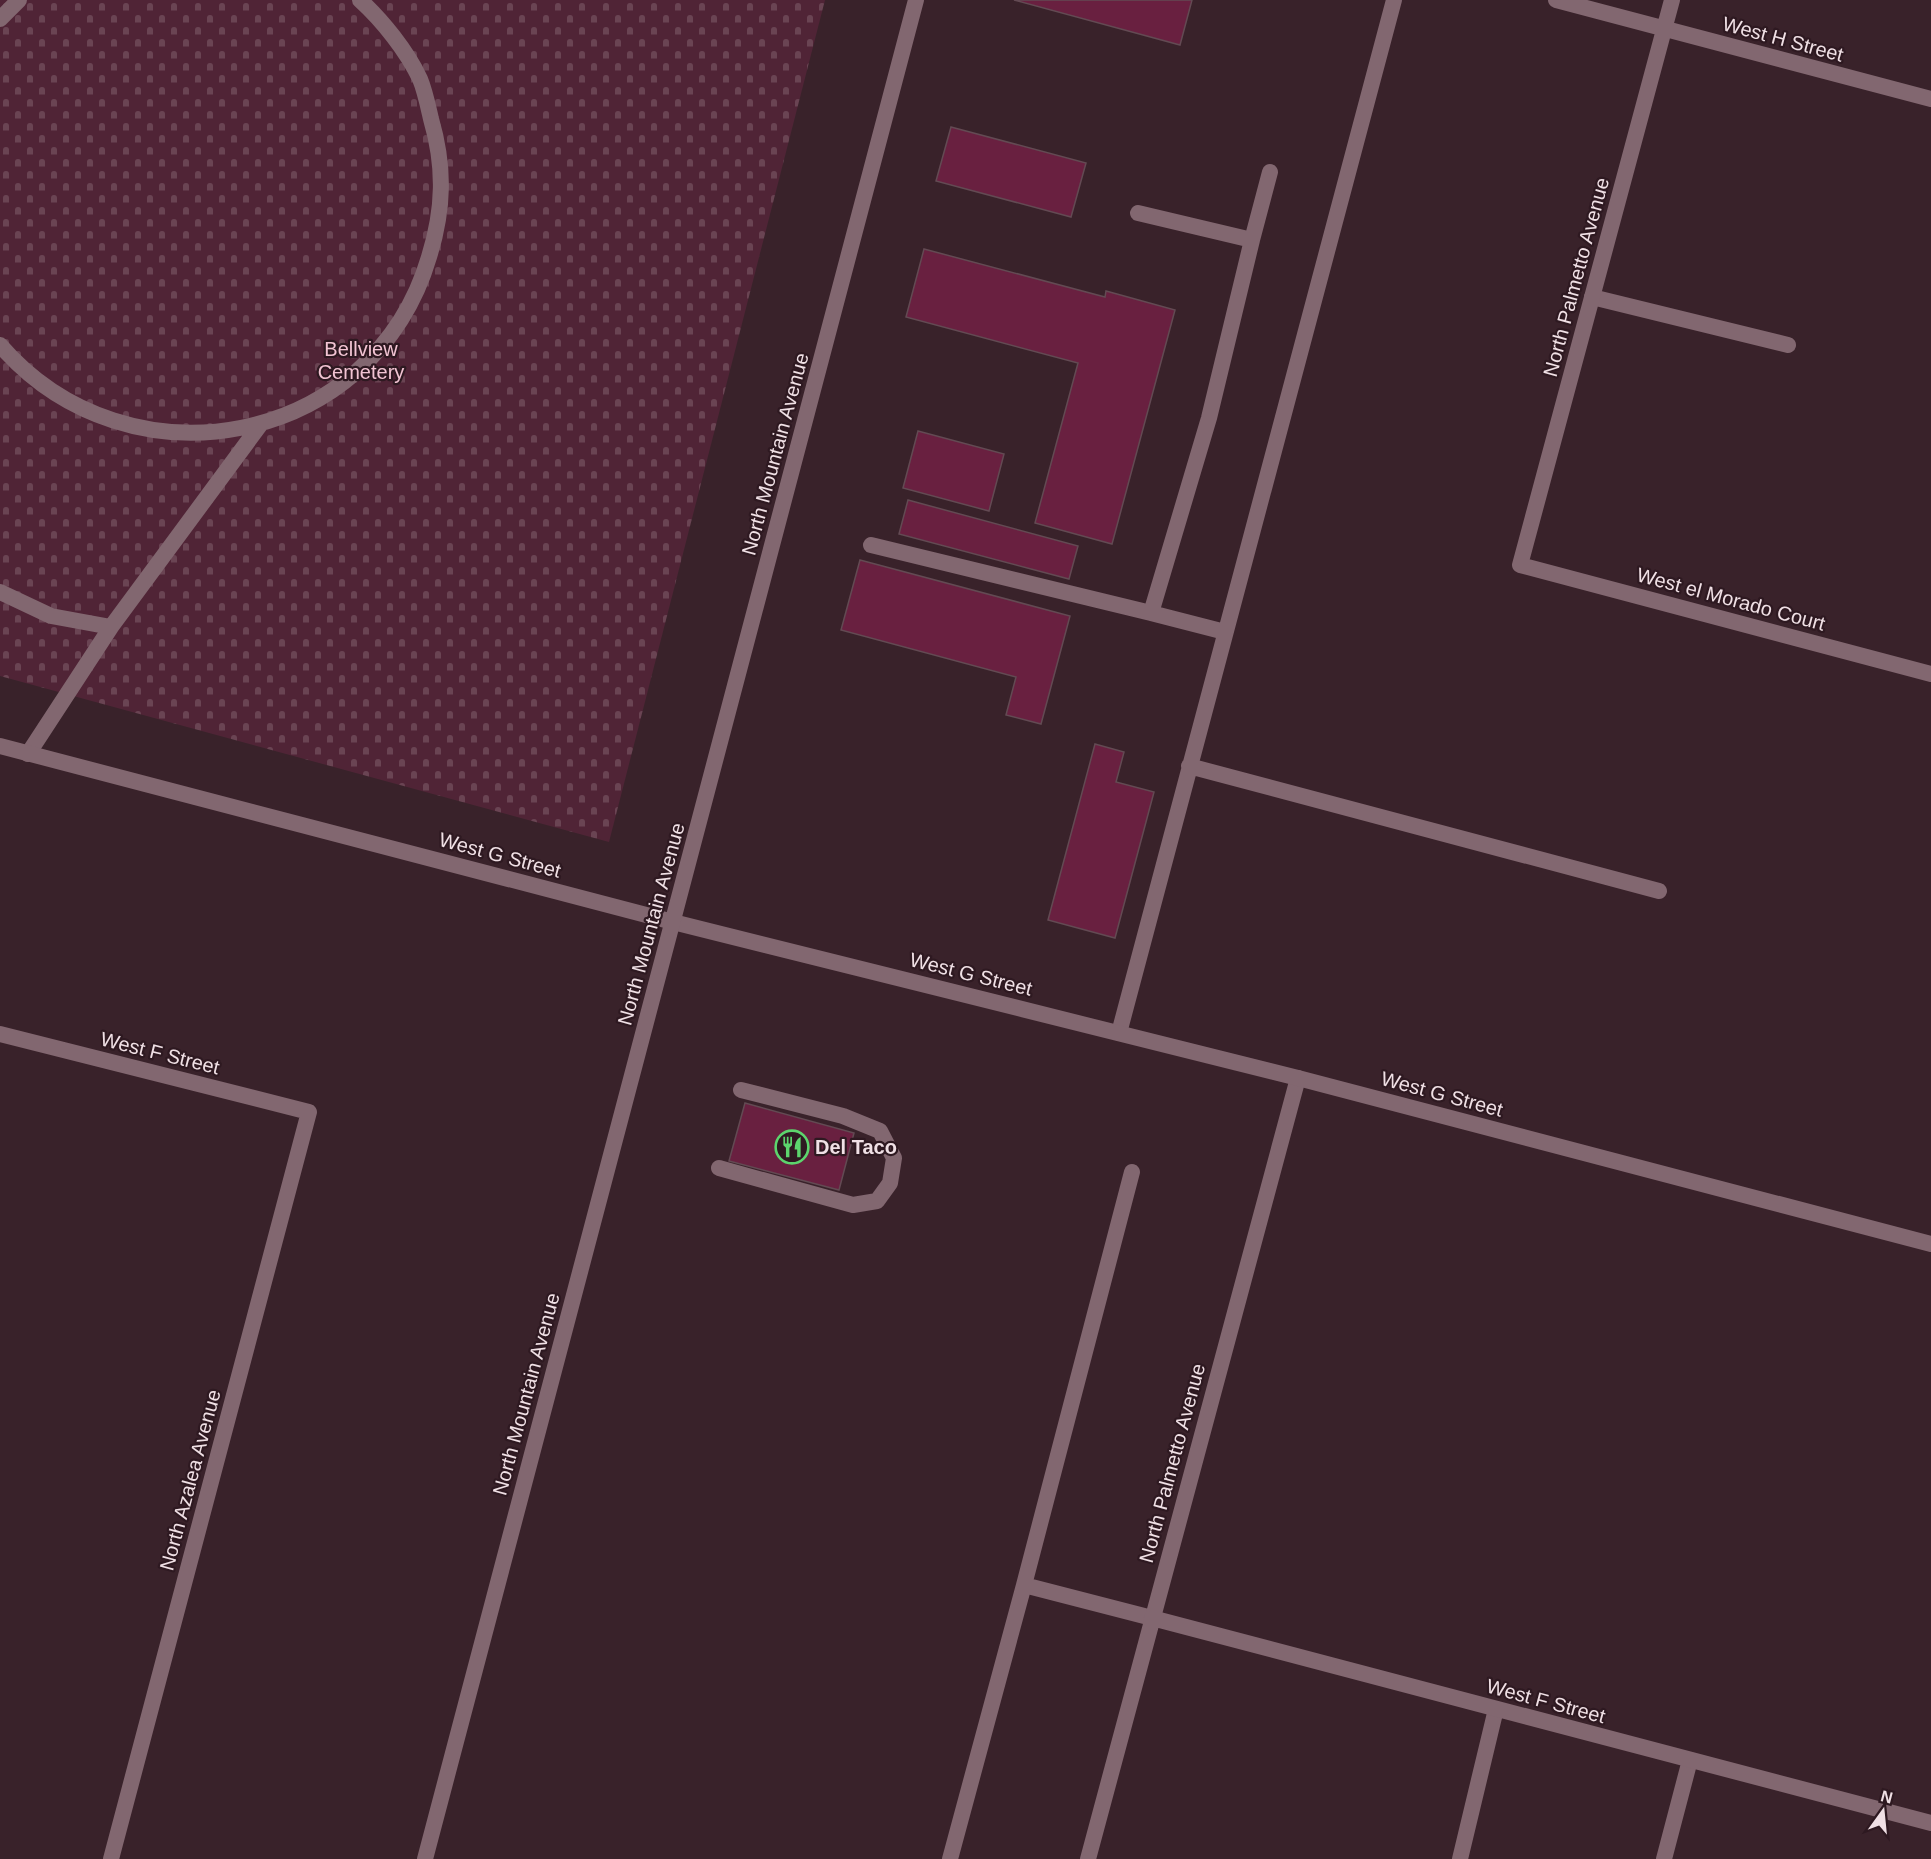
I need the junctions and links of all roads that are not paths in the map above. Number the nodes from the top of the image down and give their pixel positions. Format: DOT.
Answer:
graph roads {
  1 [pos="19,0"];
  2 [pos="360,0"];
  3 [pos="377,0"];
  4 [pos="916,0"];
  5 [pos="1394,0"];
  6 [pos="1556,0"];
  7 [pos="1672,0"];
  8 [pos="0,19"];
  9 [pos="381,19"];
  10 [pos="1664,29"];
  11 [pos="1931,99"];
  12 [pos="1270,172"];
  13 [pos="1138,213"];
  14 [pos="1252,240"];
  15 [pos="1592,297"];
  16 [pos="0,345"];
  17 [pos="1788,345"];
  18 [pos="260,425"];
  19 [pos="871,545"];
  20 [pos="1520,565"];
  21 [pos="0,592"];
  22 [pos="1151,614"];
  23 [pos="111,627"];
  24 [pos="1226,632"];
  25 [pos="1931,674"];
  26 [pos="0,746"];
  27 [pos="28,754"];
  28 [pos="1190,766"];
  29 [pos="1659,891"];
  30 [pos="673,922"];
  31 [pos="1119,1033"];
  32 [pos="0,1034"];
  33 [pos="1298,1078"];
  34 [pos="741,1090"];
  35 [pos="309,1112"];
  36 [pos="719,1168"];
  37 [pos="1132,1172"];
  38 [pos="1931,1244"];
  39 [pos="1024,1585"];
  40 [pos="1152,1618"];
  41 [pos="1496,1709"];
  42 [pos="1690,1760"];
  43 [pos="1931,1823"];
  44 [pos="111,1859"];
  45 [pos="425,1859"];
  46 [pos="950,1859"];
  47 [pos="1088,1859"];
  48 [pos="1460,1859"];
  49 [pos="1664,1859"];
  1 -- 8 [label="street"];
  2 -- 9 [label="street"];
  3 -- 9 [label="street"];
  4 -- 30 [label="street, North Mountain Avenue"];
  5 -- 24 [label="street"];
  6 -- 10 [label="street, West H Street"];
  7 -- 10 [label="street, North Palmetto Avenue"];
  9 -- 18 [label="street"];
  10 -- 11 [label="street, West H Street"];
  10 -- 15 [label="street, North Palmetto Avenue"];
  12 -- 14 [label="street"];
  13 -- 14 [label="street"];
  14 -- 22 [label="street"];
  15 -- 17 [label="street"];
  15 -- 20 [label="street, North Palmetto Avenue"];
  16 -- 18 [label="street"];
  18 -- 23 [label="street"];
  19 -- 22 [label="street"];
  20 -- 25 [label="street, West el Morado Court"];
  21 -- 23 [label="street"];
  22 -- 24 [label="street"];
  23 -- 27 [label="street"];
  24 -- 28 [label="street"];
  26 -- 27 [label="street, West G Street"];
  27 -- 30 [label="street, West G Street"];
  28 -- 29 [label="street"];
  28 -- 31 [label="street"];
  30 -- 31 [label="street, West G Street"];
  30 -- 45 [label="street, North Mountain Avenue"];
  31 -- 33 [label="street, West G Street"];
  32 -- 35 [label="street, West F Street"];
  33 -- 38 [label="street, West G Street"];
  33 -- 40 [label="street, North Palmetto Avenue"];
  34 -- 36 [label="street"];
  35 -- 44 [label="street, North Azalea Avenue"];
  37 -- 39 [label="street"];
  39 -- 40 [label="street, West F Street"];
  39 -- 46 [label="street"];
  40 -- 41 [label="street, West F Street"];
  40 -- 47 [label="street, North Palmetto Avenue"];
  41 -- 42 [label="street, West F Street"];
  41 -- 48 [label="street"];
  42 -- 43 [label="street, West F Street"];
  42 -- 49 [label="street"];
}
